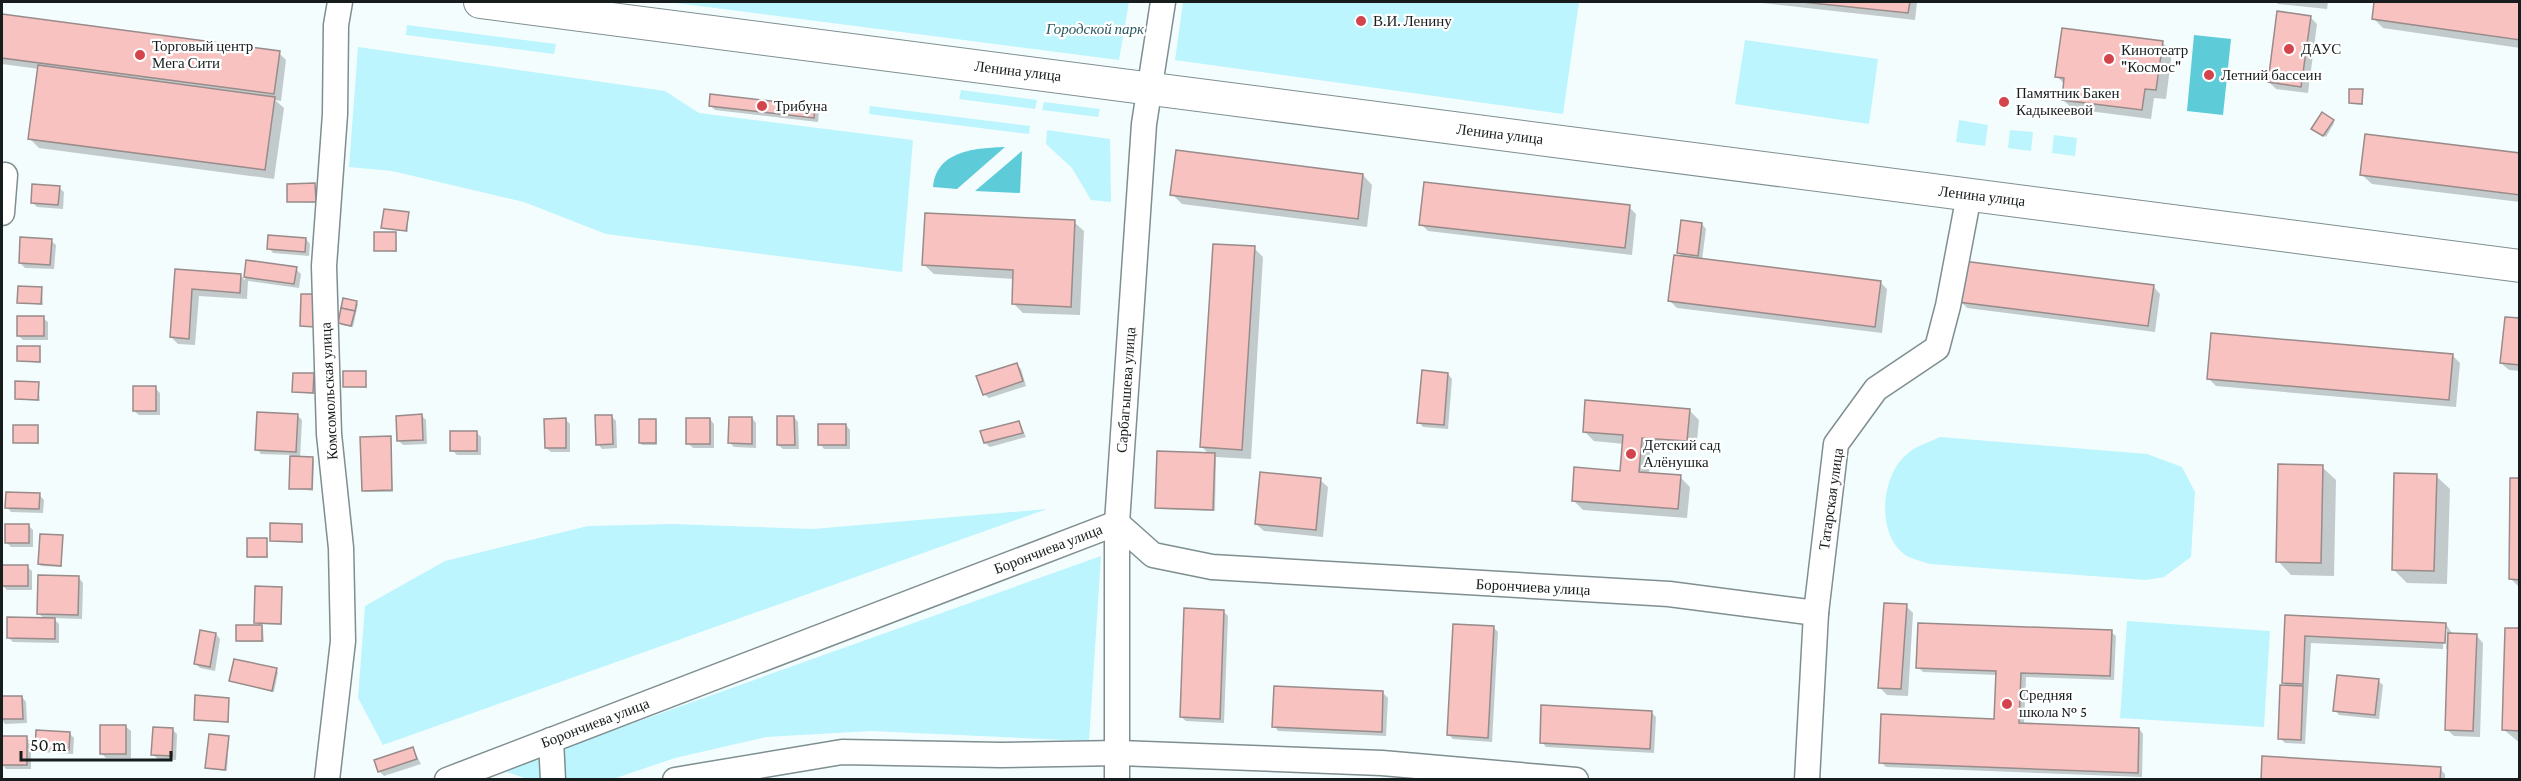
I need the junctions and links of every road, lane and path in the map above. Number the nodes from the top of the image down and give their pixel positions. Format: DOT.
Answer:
graph roads {
  1 [pos="340,2"];
  2 [pos="480,2"];
  3 [pos="1163,2"];
  4 [pos="1150,88"];
  5 [pos="5,175"];
  6 [pos="1969,195"];
  7 [pos="2,213"];
  8 [pos="2520,266"];
  9 [pos="1117,523"];
  10 [pos="1816,613"];
  11 [pos="551,740"];
  12 [pos="1119,753"];
  13 [pos="792,770"];
  14 [pos="1381,771"];
  15 [pos="1561,779"];
  16 [pos="327,780"];
  17 [pos="447,780"];
  18 [pos="554,780"];
  19 [pos="675,780"];
  20 [pos="1117,780"];
  21 [pos="1807,780"];
  1 -- 16 [label="street, Комсомольская улица"];
  2 -- 4 [label="main road, Ленина улица"];
  3 -- 4 [label="street, Сарбагышева улица"];
  4 -- 6 [label="main road, Ленина улица"];
  4 -- 9 [label="street, Сарбагышева улица"];
  5 -- 7 [label="street"];
  6 -- 8 [label="main road, Ленина улица"];
  6 -- 10 [label="street, Татарская улица"];
  9 -- 10 [label="street, Борончиева улица"];
  9 -- 11 [label="street, Борончиева улица"];
  9 -- 12 [label="street, Сарбагышева улица"];
  10 -- 21 [label="street, Татарская улица"];
  11 -- 17 [label="street, Борончиева улица"];
  11 -- 18 [label="street"];
  12 -- 13 [label="street"];
  12 -- 14 [label="street"];
  12 -- 20 [label="street, Сарбагышева улица"];
  13 -- 19 [label="street"];
  14 -- 15 [label="street"];
}
